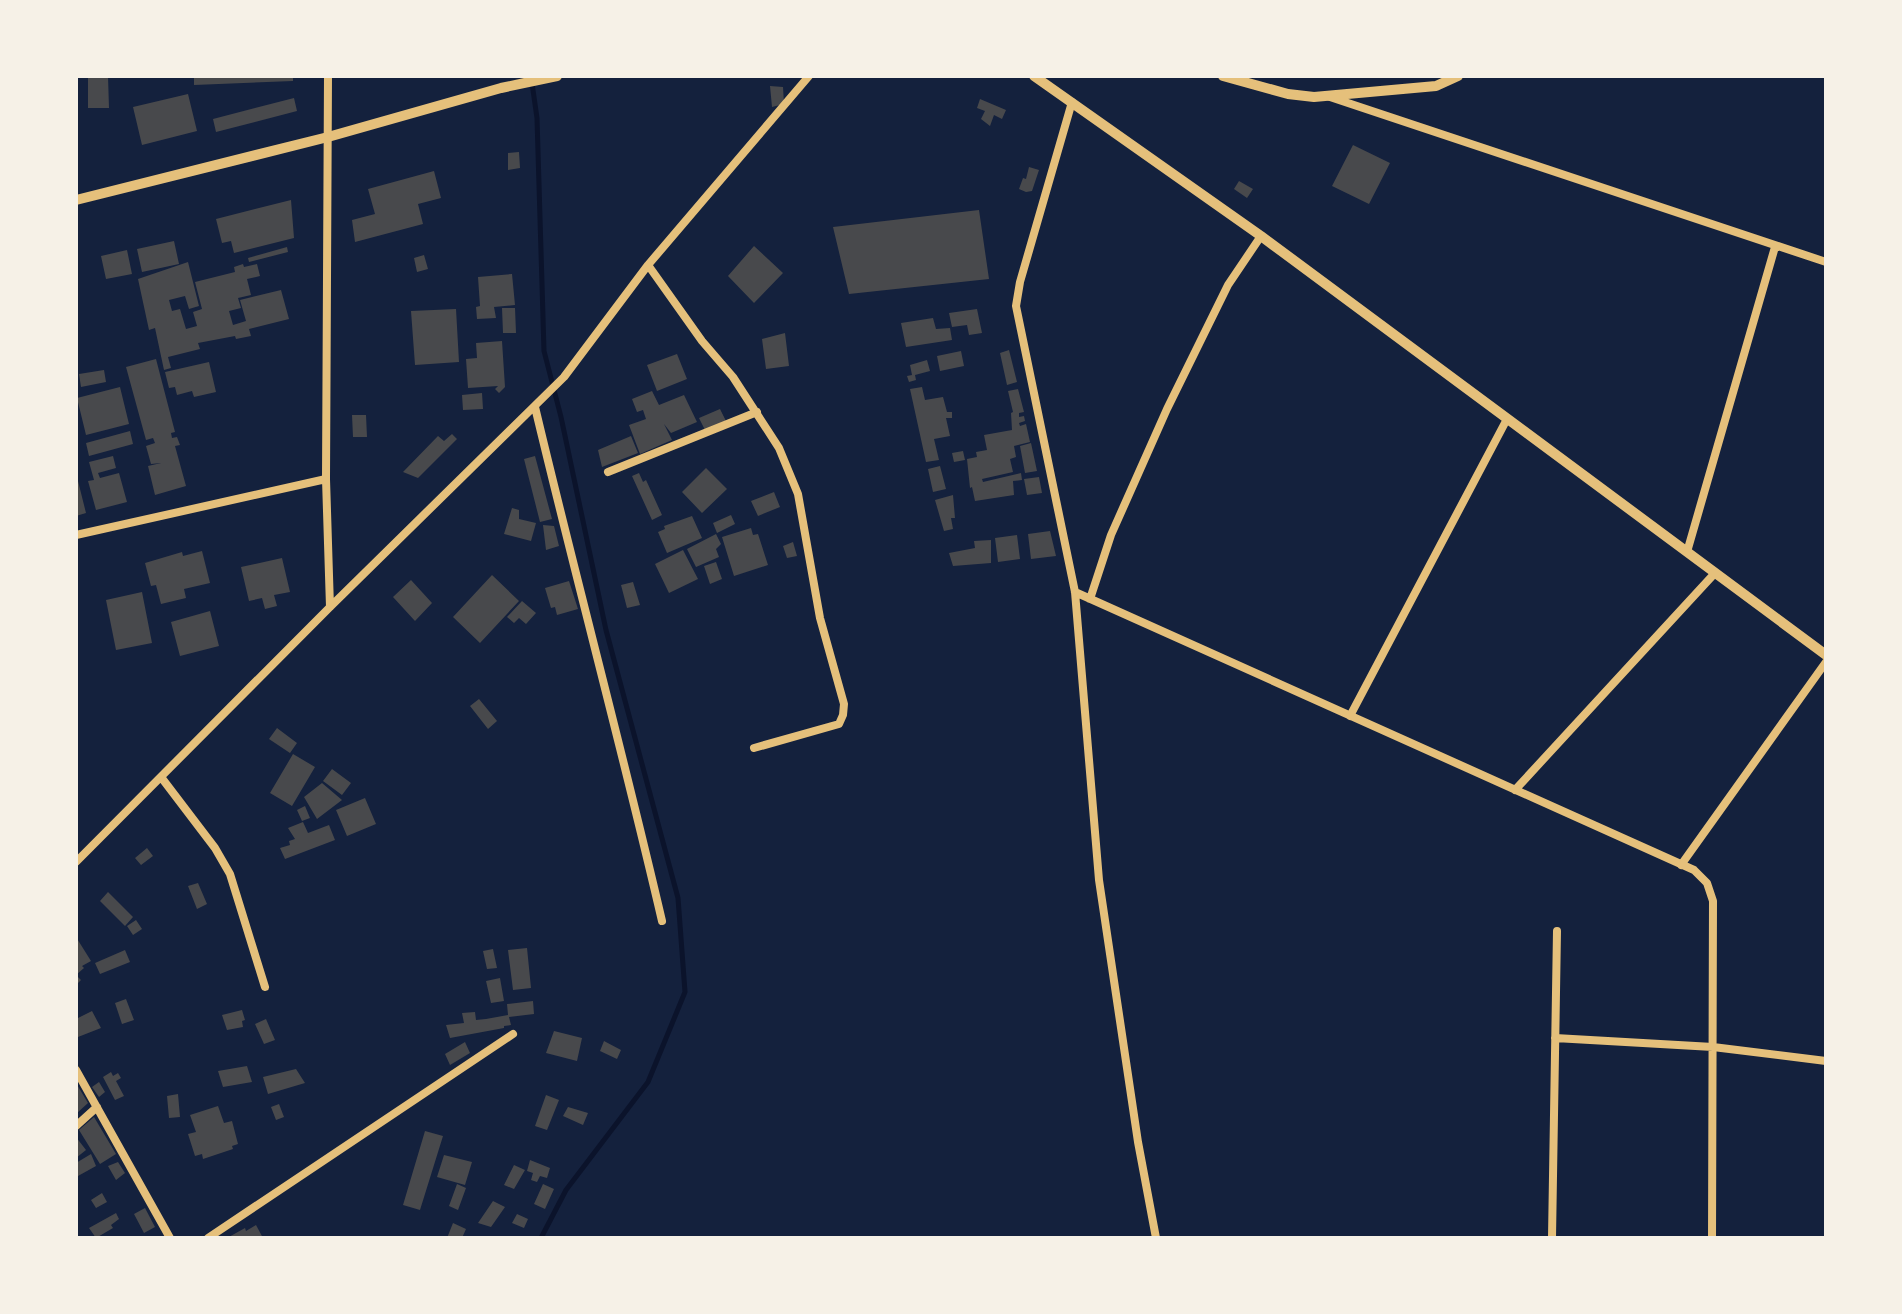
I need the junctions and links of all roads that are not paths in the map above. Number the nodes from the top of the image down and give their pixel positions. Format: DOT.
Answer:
graph roads {
  1 [pos="328,76"];
  2 [pos="557,76"];
  3 [pos="809,76"];
  4 [pos="1034,76"];
  5 [pos="1223,76"];
  6 [pos="1458,76"];
  7 [pos="1326,96"];
  8 [pos="1072,102"];
  9 [pos="328,137"];
  10 [pos="76,200"];
  11 [pos="1261,236"];
  12 [pos="1775,247"];
  13 [pos="1826,262"];
  14 [pos="648,265"];
  15 [pos="535,407"];
  16 [pos="757,412"];
  17 [pos="1507,419"];
  18 [pos="608,472"];
  19 [pos="326,479"];
  20 [pos="76,535"];
  21 [pos="1687,552"];
  22 [pos="1715,573"];
  23 [pos="1075,592"];
  24 [pos="1090,599"];
  25 [pos="330,607"];
  26 [pos="1826,655"];
  27 [pos="1826,662"];
  28 [pos="1350,716"];
  29 [pos="754,748"];
  30 [pos="161,777"];
  31 [pos="1515,790"];
  32 [pos="76,862"];
  33 [pos="1681,865"];
  34 [pos="662,921"];
  35 [pos="1557,931"];
  36 [pos="265,987"];
  37 [pos="513,1034"];
  38 [pos="1555,1038"];
  39 [pos="1713,1047"];
  40 [pos="1826,1061"];
  41 [pos="76,1070"];
  42 [pos="97,1107"];
  43 [pos="76,1126"];
  44 [pos="170,1238"];
  45 [pos="208,1238"];
  46 [pos="1156,1238"];
  47 [pos="1552,1238"];
  48 [pos="1712,1238"];
  1 -- 9 [label="street"];
  2 -- 9 [label="street"];
  3 -- 14 [label="street"];
  4 -- 8 [label="street"];
  5 -- 7 [label="street"];
  6 -- 7 [label="street"];
  7 -- 12 [label="street"];
  8 -- 11 [label="street"];
  8 -- 23 [label="street"];
  9 -- 10 [label="street"];
  9 -- 19 [label="street"];
  11 -- 17 [label="street"];
  11 -- 24 [label="street"];
  12 -- 13 [label="street"];
  12 -- 21 [label="street"];
  14 -- 15 [label="street"];
  14 -- 16 [label="street"];
  15 -- 25 [label="street"];
  15 -- 34 [label="street"];
  16 -- 18 [label="street"];
  16 -- 29 [label="street"];
  17 -- 21 [label="street"];
  17 -- 28 [label="street"];
  19 -- 20 [label="street"];
  19 -- 25 [label="street"];
  21 -- 22 [label="street"];
  22 -- 26 [label="street"];
  22 -- 31 [label="street"];
  23 -- 24 [label="street"];
  23 -- 46 [label="street"];
  24 -- 28 [label="street"];
  25 -- 30 [label="street"];
  27 -- 33 [label="street"];
  28 -- 31 [label="street"];
  30 -- 32 [label="street"];
  30 -- 36 [label="street"];
  31 -- 33 [label="street"];
  33 -- 39 [label="street"];
  35 -- 38 [label="street"];
  37 -- 45 [label="street"];
  38 -- 39 [label="street"];
  38 -- 47 [label="street"];
  39 -- 40 [label="street"];
  39 -- 48 [label="street"];
  41 -- 42 [label="street"];
  42 -- 43 [label="street"];
  42 -- 44 [label="street"];
}
